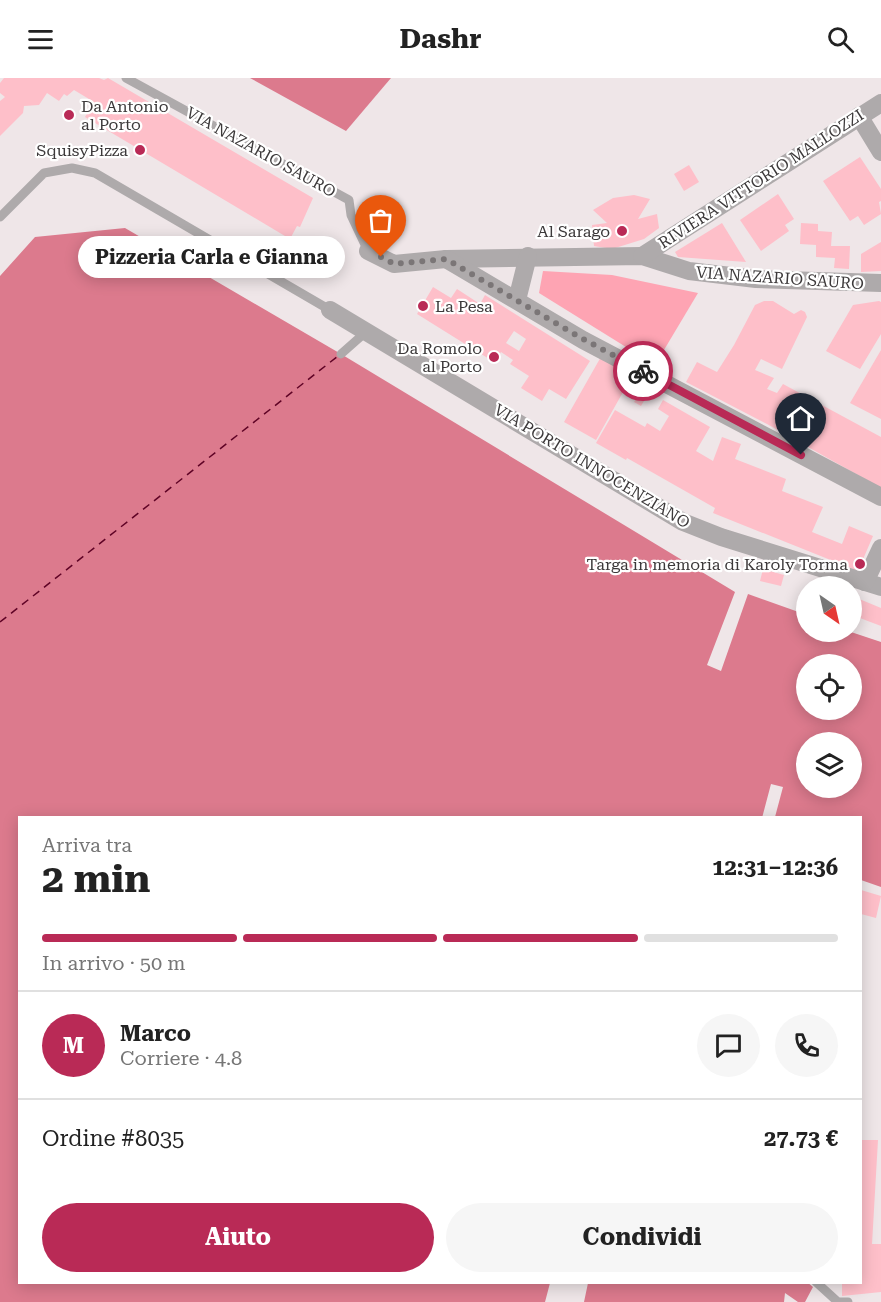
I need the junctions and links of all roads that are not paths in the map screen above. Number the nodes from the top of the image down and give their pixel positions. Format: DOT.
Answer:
graph roads {
  1 [pos="126,78"];
  2 [pos="881,103"];
  3 [pos="859,116"];
  4 [pos="881,152"];
  5 [pos="0,217"];
  6 [pos="368,251"];
  7 [pos="528,256"];
  8 [pos="642,256"];
  9 [pos="446,259"];
  10 [pos="881,284"];
  11 [pos="517,300"];
  12 [pos="330,310"];
  13 [pos="367,331"];
  14 [pos="341,354"];
  15 [pos="881,497"];
  16 [pos="881,548"];
  17 [pos="873,584"];
  18 [pos="818,1284"];
  19 [pos="838,1302"];
  20 [pos="848,1302"];
  1 -- 6 [label="lane, VIA NAZARIO SAURO"];
  2 -- 3 [label="street, RIVIERA VITTORIO MALLOZZI"];
  3 -- 4 [label="street"];
  3 -- 8 [label="street, RIVIERA VITTORIO MALLOZZI"];
  5 -- 12 [label="lane"];
  6 -- 9 [label="street, VIA NAZARIO SAURO"];
  7 -- 8 [label="street, VIA NAZARIO SAURO"];
  7 -- 9 [label="street, VIA NAZARIO SAURO"];
  7 -- 11 [label="street"];
  8 -- 10 [label="street, VIA NAZARIO SAURO"];
  9 -- 11 [label="street"];
  11 -- 15 [label="street"];
  12 -- 13 [label="street, VIA PORTO INNOCENZIANO"];
  13 -- 14 [label="lane"];
  13 -- 17 [label="street, VIA PORTO INNOCENZIANO"];
  16 -- 17 [label="street"];
  18 -- 19 [label="lane"];
  19 -- 20 [label="lane"];
}
